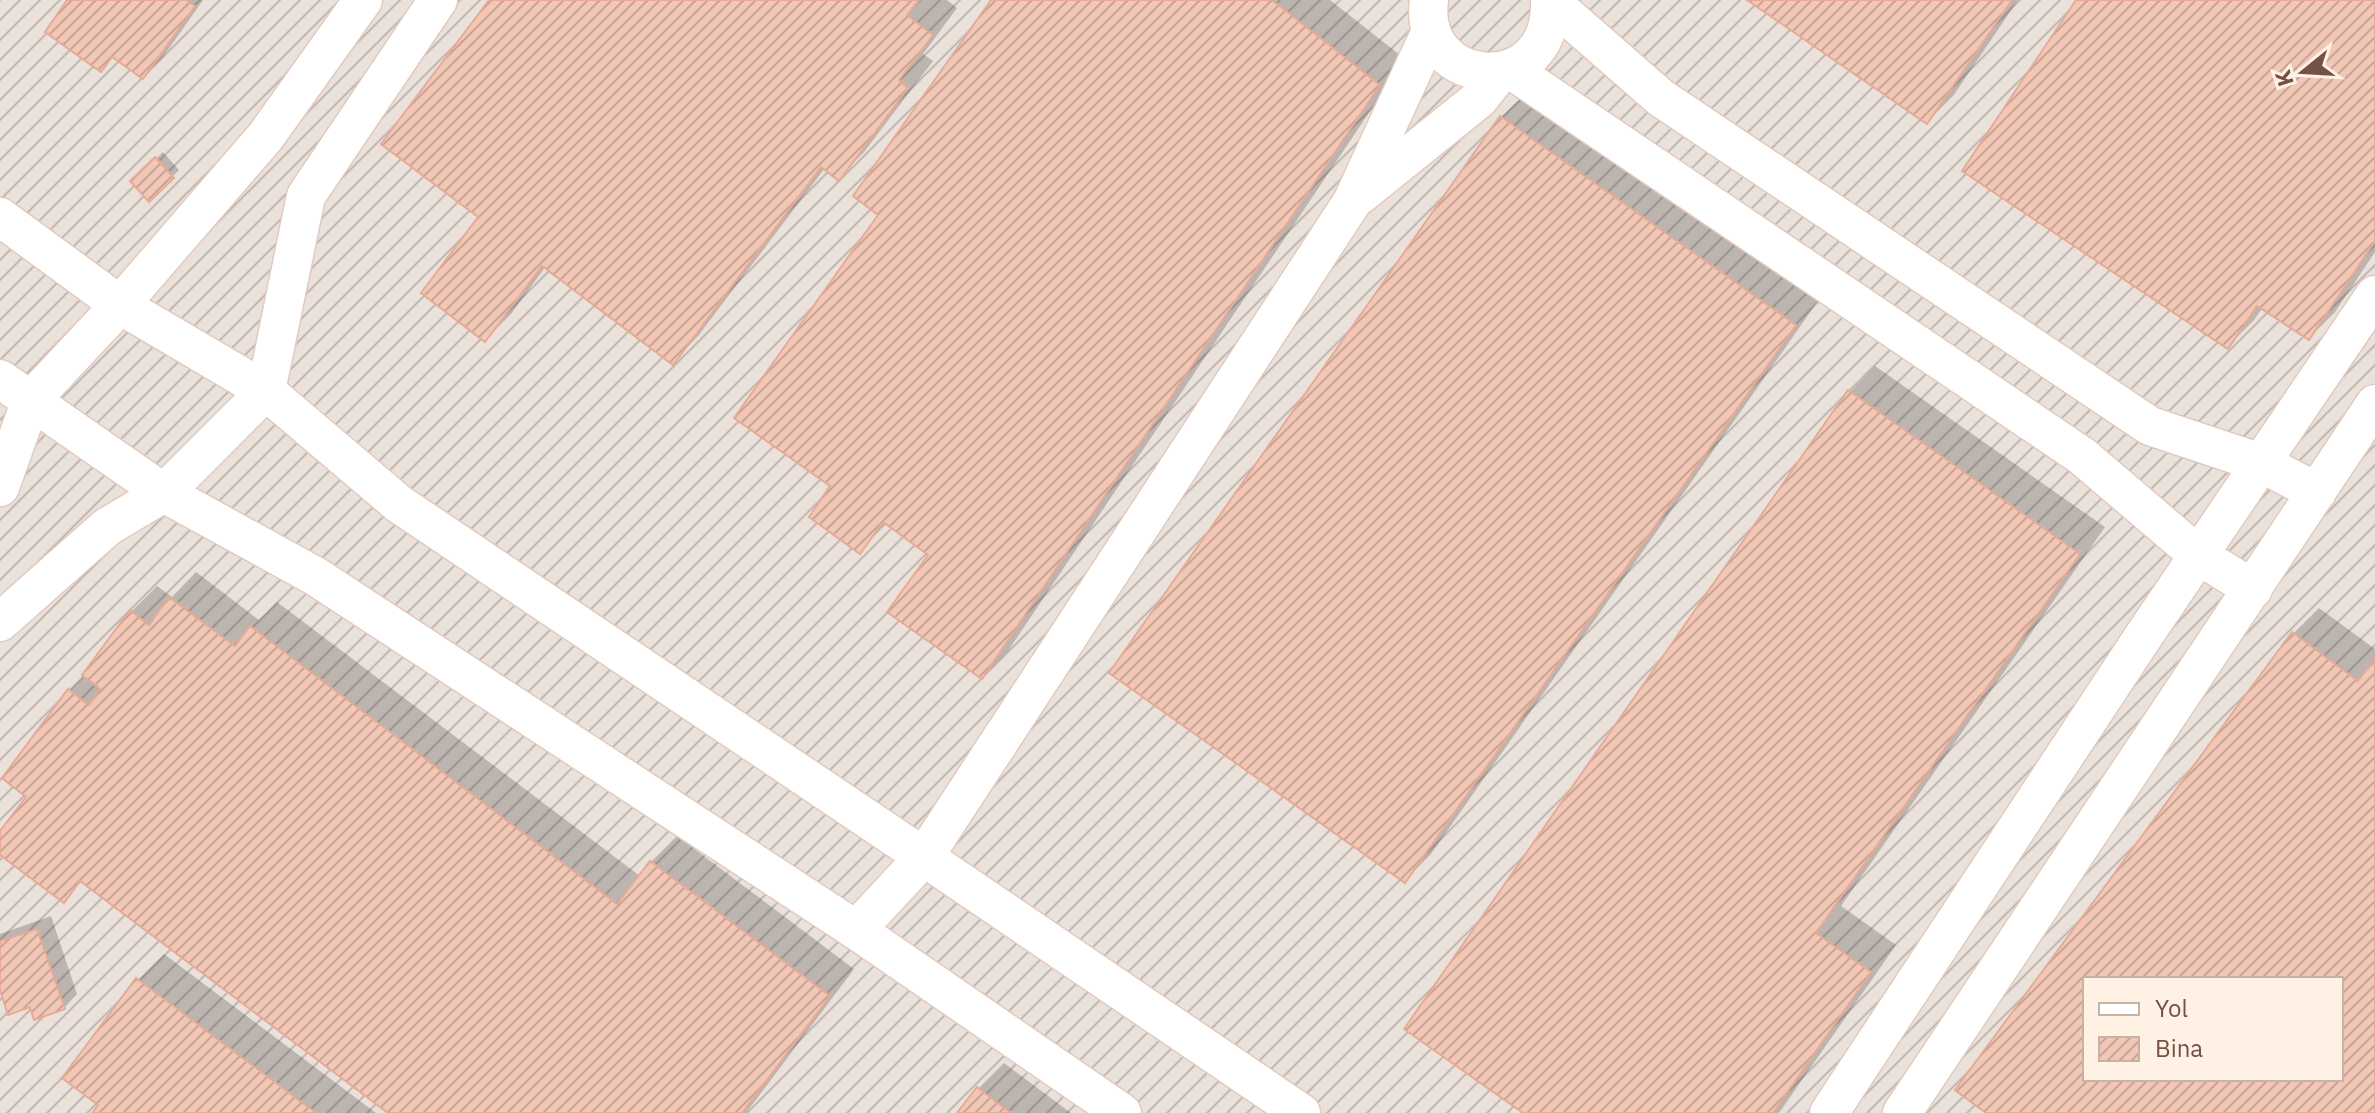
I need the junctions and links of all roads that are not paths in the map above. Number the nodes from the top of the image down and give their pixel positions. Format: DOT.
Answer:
graph roads {
  1 [pos="363,0"];
  2 [pos="438,0"];
  3 [pos="1551,1"];
  4 [pos="1427,10"];
  5 [pos="1505,70"];
  6 [pos="1352,202"];
  7 [pos="0,217"];
  8 [pos="2375,295"];
  9 [pos="120,305"];
  10 [pos="0,379"];
  11 [pos="266,391"];
  12 [pos="31,400"];
  13 [pos="2375,404"];
  14 [pos="2261,463"];
  15 [pos="0,487"];
  16 [pos="2317,492"];
  17 [pos="164,493"];
  18 [pos="2198,555"];
  19 [pos="2253,589"];
  20 [pos="0,622"];
  21 [pos="924,857"];
  22 [pos="856,930"];
  23 [pos="1122,1113"];
  24 [pos="1301,1113"];
  25 [pos="1829,1113"];
  26 [pos="1902,1113"];
  1 -- 9 [label="street"];
  2 -- 11 [label="street"];
  3 -- 5 [label="street"];
  3 -- 14 [label="street"];
  4 -- 5 [label="street"];
  4 -- 6 [label="street"];
  5 -- 6 [label="street"];
  5 -- 18 [label="street"];
  6 -- 21 [label="street"];
  7 -- 9 [label="street"];
  8 -- 14 [label="street"];
  9 -- 11 [label="street"];
  9 -- 12 [label="street"];
  10 -- 12 [label="street"];
  11 -- 17 [label="street"];
  11 -- 21 [label="street"];
  12 -- 15 [label="street"];
  12 -- 17 [label="street"];
  13 -- 16 [label="street"];
  14 -- 16 [label="street"];
  14 -- 18 [label="street"];
  16 -- 19 [label="street"];
  17 -- 20 [label="street"];
  17 -- 22 [label="street"];
  18 -- 19 [label="street"];
  18 -- 25 [label="street"];
  19 -- 26 [label="street"];
  21 -- 22 [label="street"];
  21 -- 24 [label="street"];
  22 -- 23 [label="street"];
}
